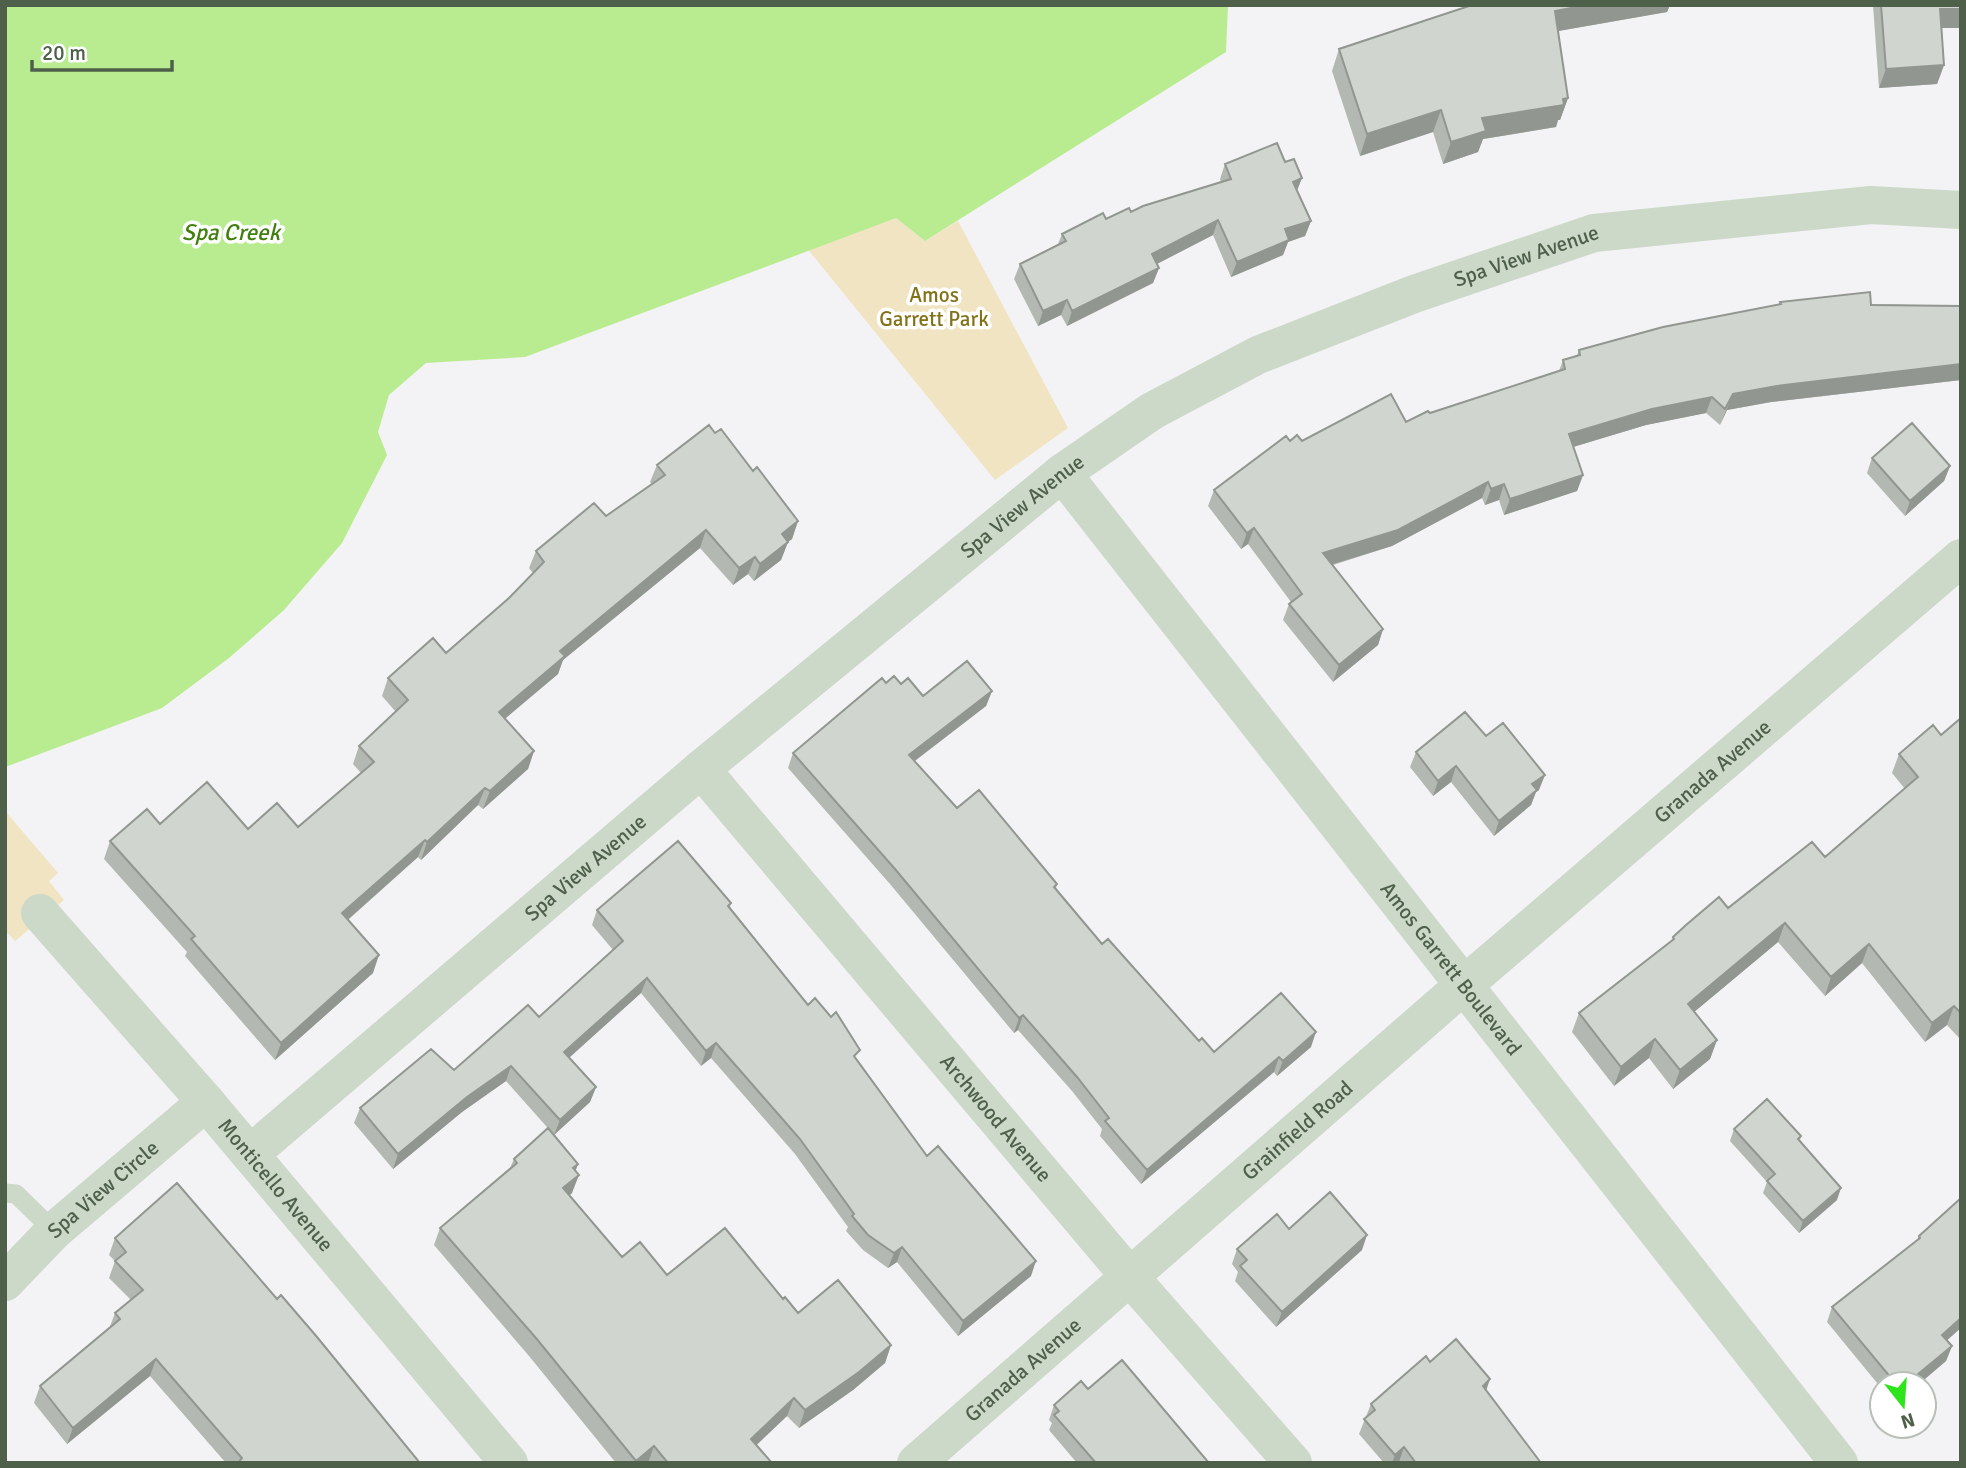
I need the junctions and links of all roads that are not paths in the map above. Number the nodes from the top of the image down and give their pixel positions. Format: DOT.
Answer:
graph roads {
  1 [pos="1961,210"];
  2 [pos="1062,473"];
  3 [pos="1961,558"];
  4 [pos="701,769"];
  5 [pos="40,913"];
  6 [pos="1464,985"];
  7 [pos="206,1102"];
  8 [pos="250,1154"];
  9 [pos="5,1193"];
  10 [pos="54,1231"];
  11 [pos="1130,1277"];
  12 [pos="5,1282"];
  13 [pos="509,1463"];
  14 [pos="916,1463"];
  15 [pos="1293,1463"];
  16 [pos="1839,1463"];
  1 -- 2 [label="street, Spa View Avenue"];
  2 -- 4 [label="street, Spa View Avenue"];
  2 -- 6 [label="street, Amos Garrett Boulevard"];
  3 -- 6 [label="street, Granada Avenue"];
  4 -- 8 [label="street, Spa View Avenue"];
  4 -- 11 [label="street, Archwood Avenue"];
  5 -- 7 [label="street, Monticello Avenue"];
  6 -- 11 [label="street, Grainfield Road"];
  6 -- 16 [label="street, Amos Garrett Boulevard"];
  7 -- 8 [label="street, Monticello Avenue"];
  7 -- 10 [label="street, Spa View Circle"];
  8 -- 13 [label="street, Monticello Avenue"];
  9 -- 10 [label="lane"];
  10 -- 12 [label="street, Spa View Circle"];
  11 -- 14 [label="street, Granada Avenue"];
  11 -- 15 [label="street, Archwood Avenue"];
}
